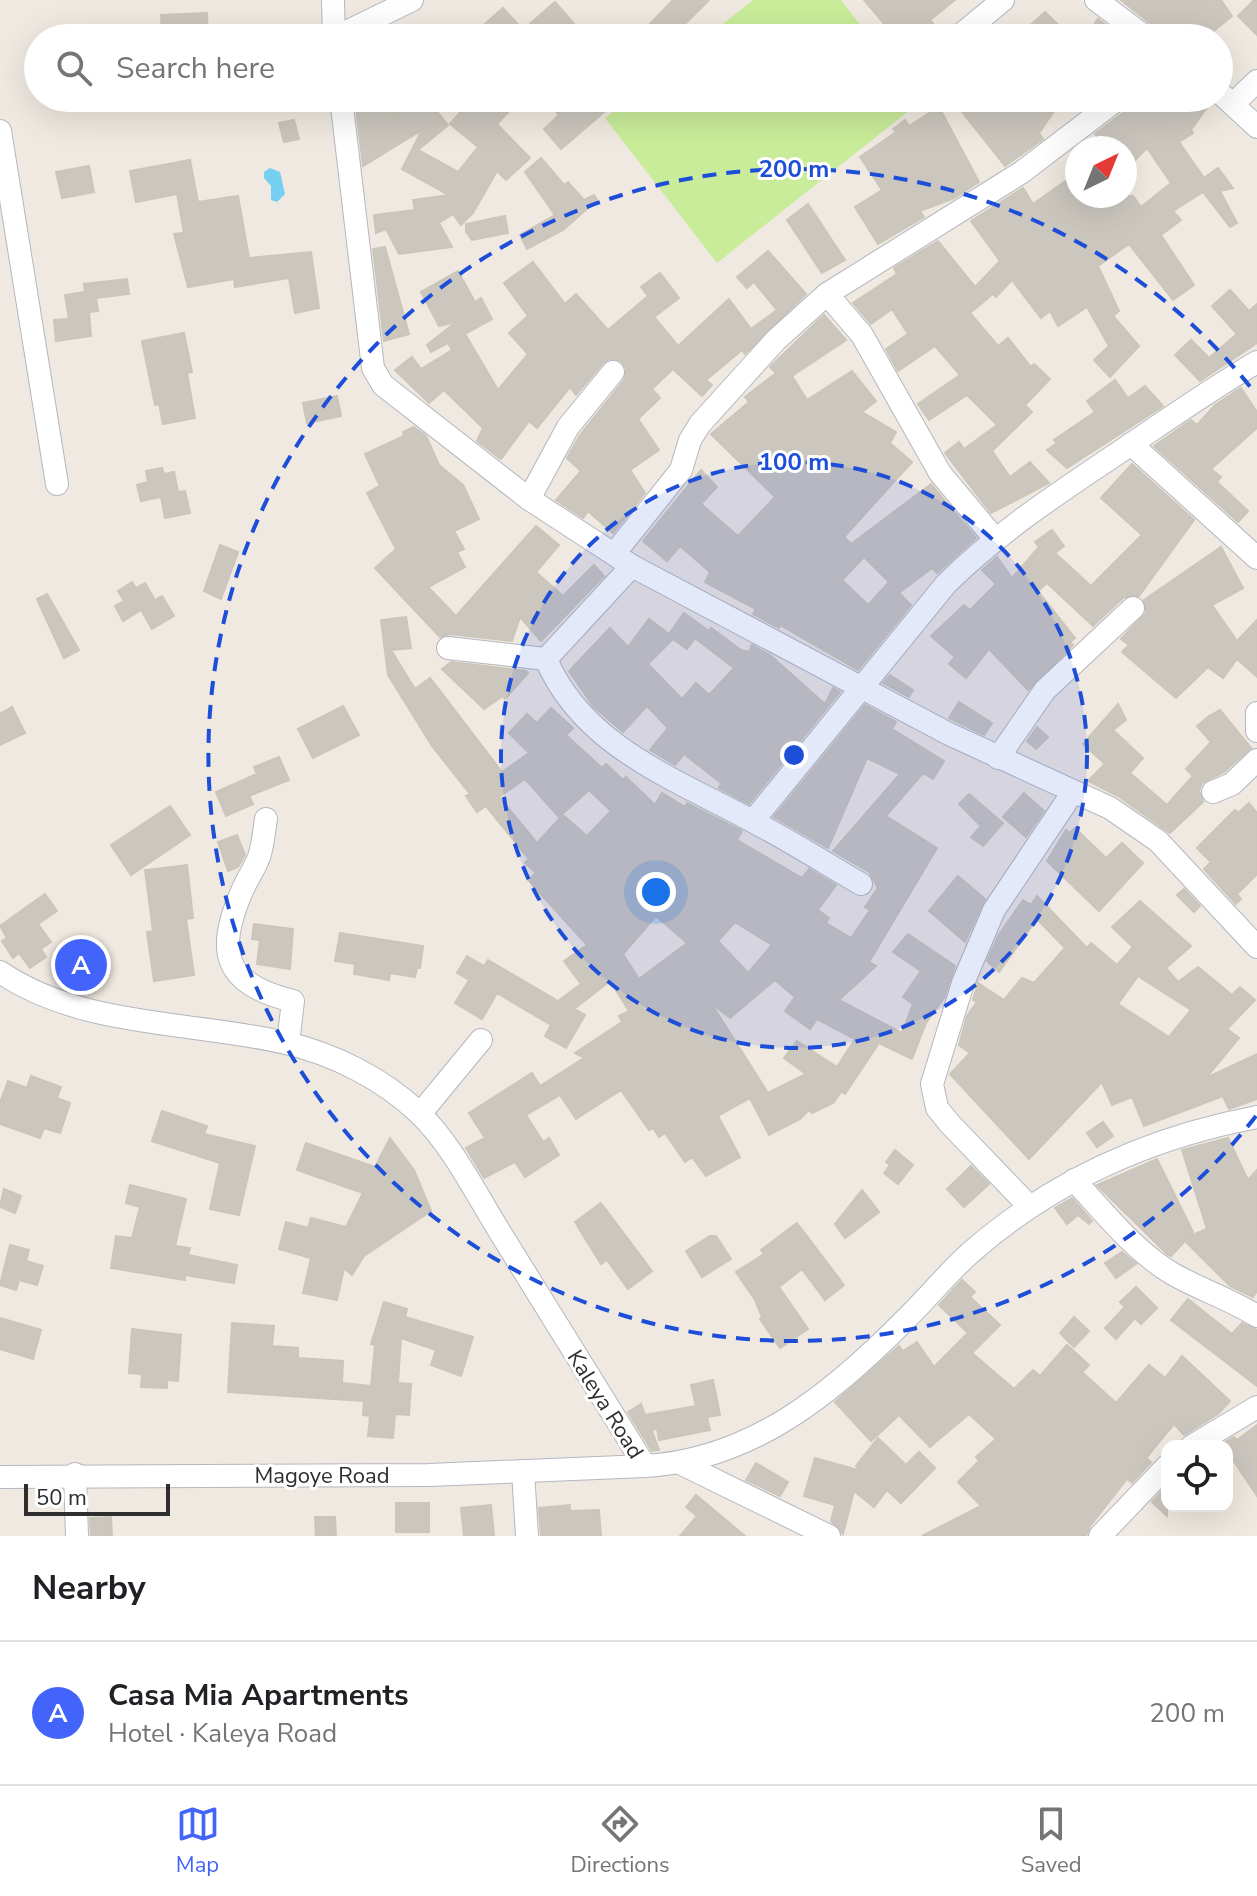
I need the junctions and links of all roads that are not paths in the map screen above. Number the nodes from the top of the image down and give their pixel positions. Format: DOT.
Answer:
graph roads {
  1 [pos="333,0"];
  2 [pos="412,0"];
  3 [pos="1003,0"];
  4 [pos="1096,0"];
  5 [pos="334,24"];
  6 [pos="363,24"];
  7 [pos="974,24"];
  8 [pos="1128,24"];
  9 [pos="1257,81"];
  10 [pos="1240,110"];
  11 [pos="343,112"];
  12 [pos="1101,112"];
  13 [pos="0,131"];
  14 [pos="1257,149"];
  15 [pos="827,294"];
  16 [pos="1257,362"];
  17 [pos="613,372"];
  18 [pos="1131,444"];
  19 [pos="57,484"];
  20 [pos="529,499"];
  21 [pos="995,539"];
  22 [pos="1257,558"];
  23 [pos="623,560"];
  24 [pos="1133,608"];
  25 [pos="448,648"];
  26 [pos="546,659"];
  27 [pos="862,686"];
  28 [pos="1257,713"];
  29 [pos="1257,731"];
  30 [pos="998,758"];
  31 [pos="1257,760"];
  32 [pos="1073,792"];
  33 [pos="1213,792"];
  34 [pos="266,819"];
  35 [pos="753,821"];
  36 [pos="861,884"];
  37 [pos="1257,947"];
  38 [pos="0,972"];
  39 [pos="481,1040"];
  40 [pos="288,1043"];
  41 [pos="420,1114"];
  42 [pos="1257,1117"];
  43 [pos="1074,1180"];
  44 [pos="1029,1206"];
  45 [pos="1257,1316"];
  46 [pos="1257,1407"];
  47 [pos="1202,1440"];
  48 [pos="682,1464"];
  49 [pos="645,1466"];
  50 [pos="523,1471"];
  51 [pos="1161,1472"];
  52 [pos="75,1474"];
  53 [pos="0,1477"];
  54 [pos="77,1536"];
  55 [pos="527,1536"];
  56 [pos="829,1536"];
  57 [pos="1100,1536"];
  1 -- 5 [label="street"];
  2 -- 6 [label="street"];
  3 -- 7 [label="street"];
  4 -- 8 [label="street"];
  9 -- 10 [label="street"];
  10 -- 14 [label="street"];
  11 -- 20 [label="street"];
  12 -- 15 [label="street"];
  13 -- 19 [label="street"];
  15 -- 21 [label="street"];
  15 -- 23 [label="street"];
  16 -- 18 [label="street"];
  17 -- 20 [label="street"];
  18 -- 21 [label="street"];
  18 -- 22 [label="street"];
  20 -- 23 [label="street"];
  21 -- 27 [label="street"];
  23 -- 26 [label="street"];
  23 -- 27 [label="street"];
  24 -- 30 [label="street"];
  25 -- 26 [label="street"];
  26 -- 35 [label="street"];
  27 -- 30 [label="street"];
  27 -- 35 [label="street"];
  28 -- 29 [label="street"];
  30 -- 32 [label="street"];
  31 -- 33 [label="street"];
  32 -- 37 [label="street"];
  32 -- 44 [label="street"];
  34 -- 40 [label="street"];
  35 -- 36 [label="street"];
  38 -- 40 [label="street, Kaleya Road"];
  39 -- 41 [label="street"];
  40 -- 41 [label="street, Kaleya Road"];
  41 -- 49 [label="street, Kaleya Road"];
  42 -- 43 [label="street, Kaleya Road"];
  43 -- 44 [label="street, Kaleya Road"];
  43 -- 45 [label="street"];
  44 -- 48 [label="street, Kaleya Road"];
  46 -- 47 [label="street"];
  48 -- 49 [label="street, Kaleya Road"];
  48 -- 56 [label="street"];
  49 -- 50 [label="street, Magoye Road"];
  50 -- 52 [label="street, Magoye Road"];
  50 -- 55 [label="street"];
  51 -- 57 [label="street"];
  52 -- 53 [label="street, Magoye Road"];
  52 -- 54 [label="street"];
}
